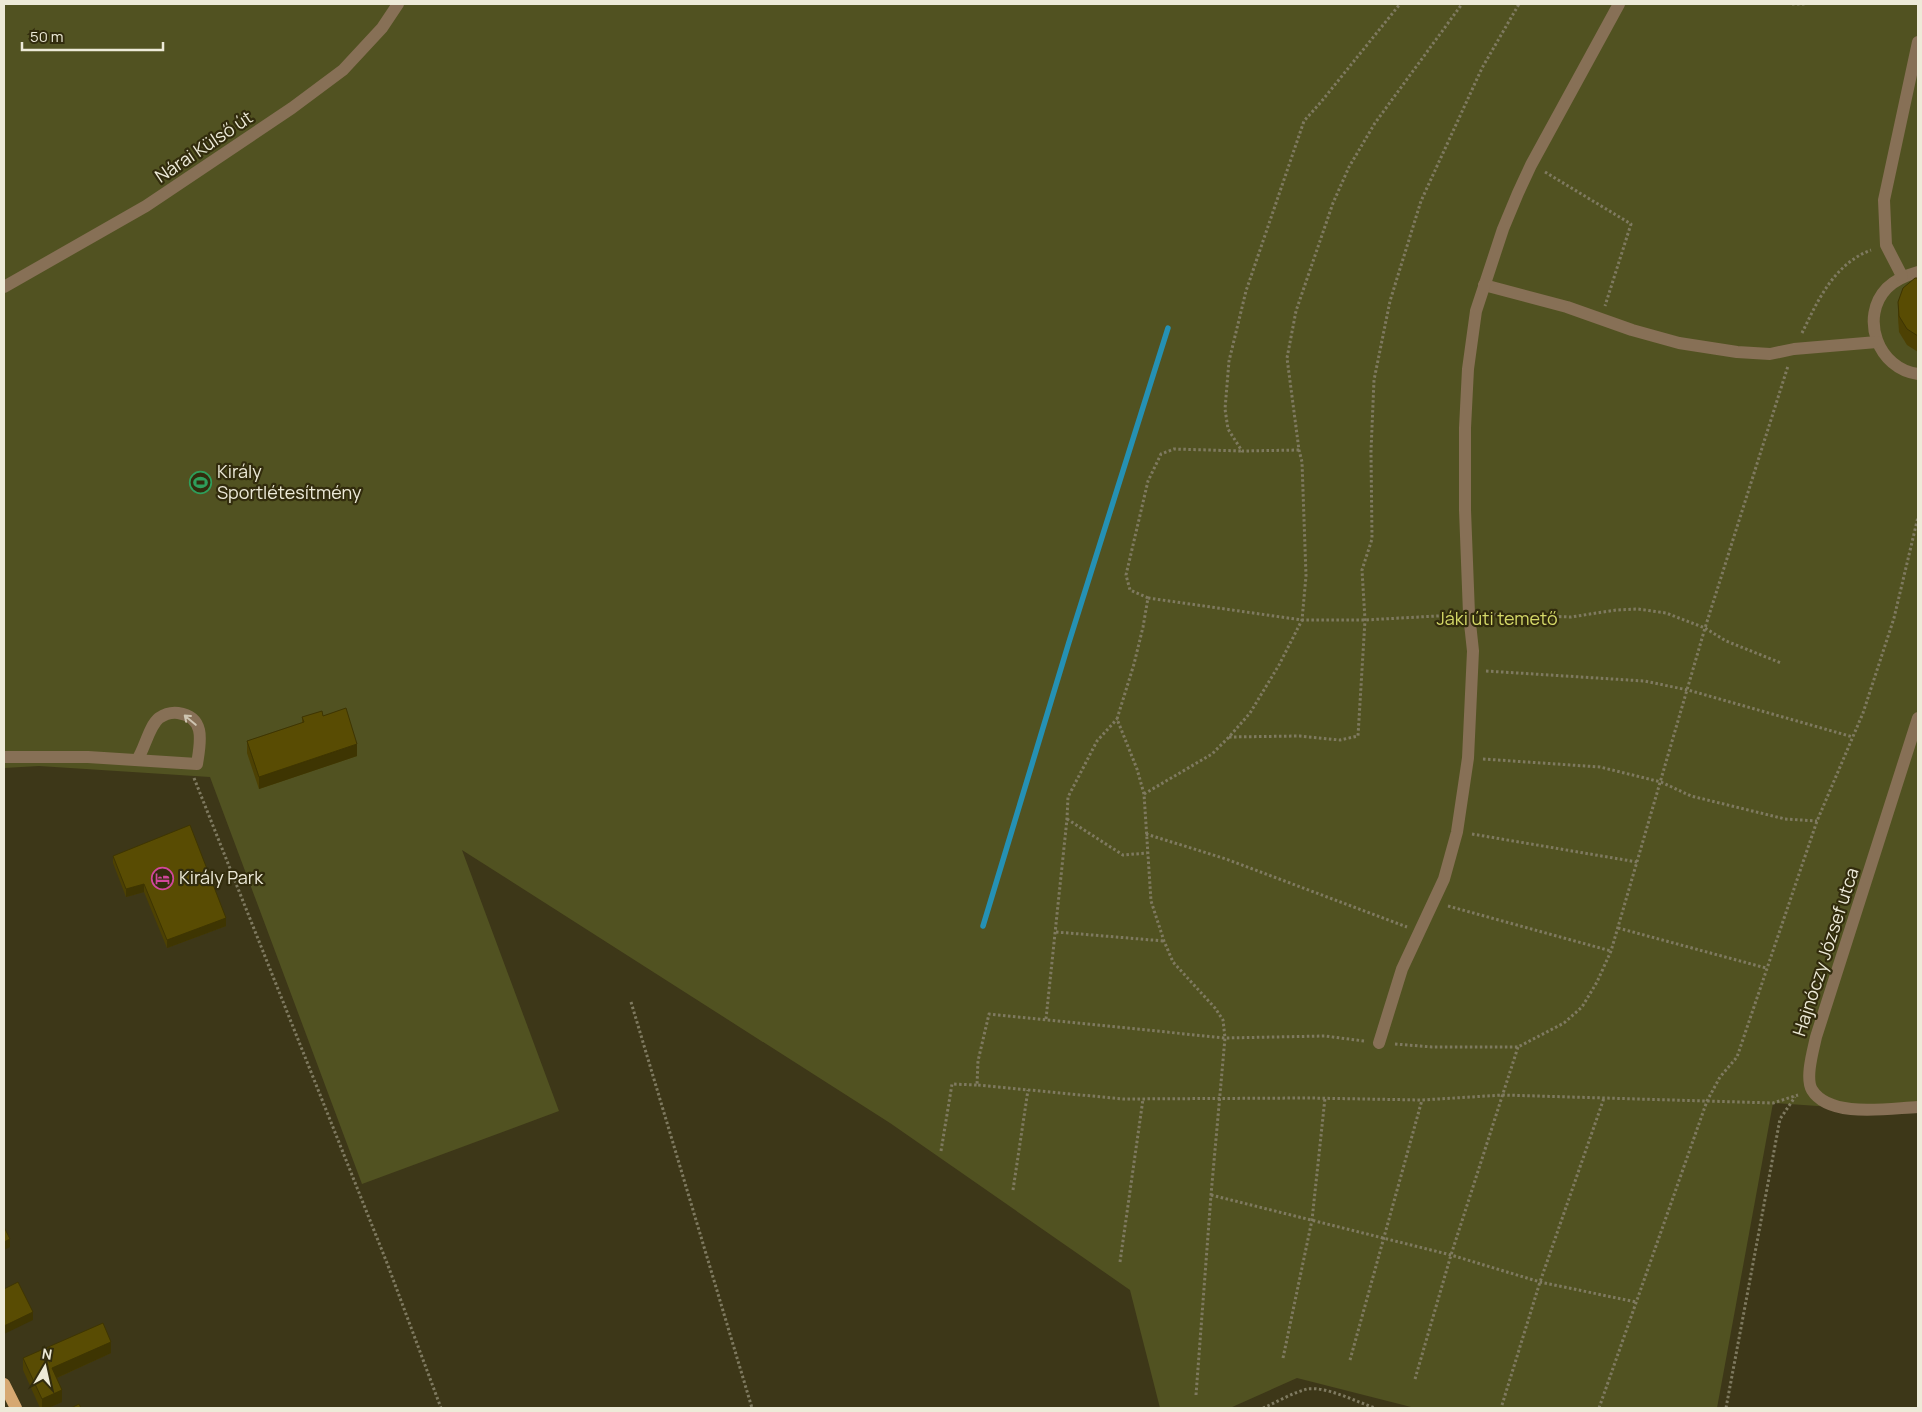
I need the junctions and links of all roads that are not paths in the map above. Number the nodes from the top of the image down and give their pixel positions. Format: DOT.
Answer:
graph roads {
  1 [pos="398,4"];
  2 [pos="1620,4"];
  3 [pos="1918,42"];
  4 [pos="1918,272"];
  5 [pos="1902,276"];
  6 [pos="1484,285"];
  7 [pos="4,287"];
  8 [pos="1877,342"];
  9 [pos="1918,374"];
  10 [pos="1918,718"];
  11 [pos="4,757"];
  12 [pos="137,760"];
  13 [pos="1379,1043"];
  14 [pos="1918,1107"];
  15 [pos="4,1384"];
  16 [pos="16,1408"];
  1 -- 7 [label="street, Nárai Külső út"];
  2 -- 6 [label="street"];
  3 -- 5 [label="street"];
  4 -- 5 [label="street"];
  5 -- 8 [label="street"];
  6 -- 8 [label="street"];
  6 -- 13 [label="street"];
  8 -- 9 [label="street"];
  10 -- 14 [label="street, Hajnóczy József utca"];
  11 -- 12 [label="street"];
  12 -- 12 [label="street, one-way"];
  15 -- 16 [label="main road"];
}
